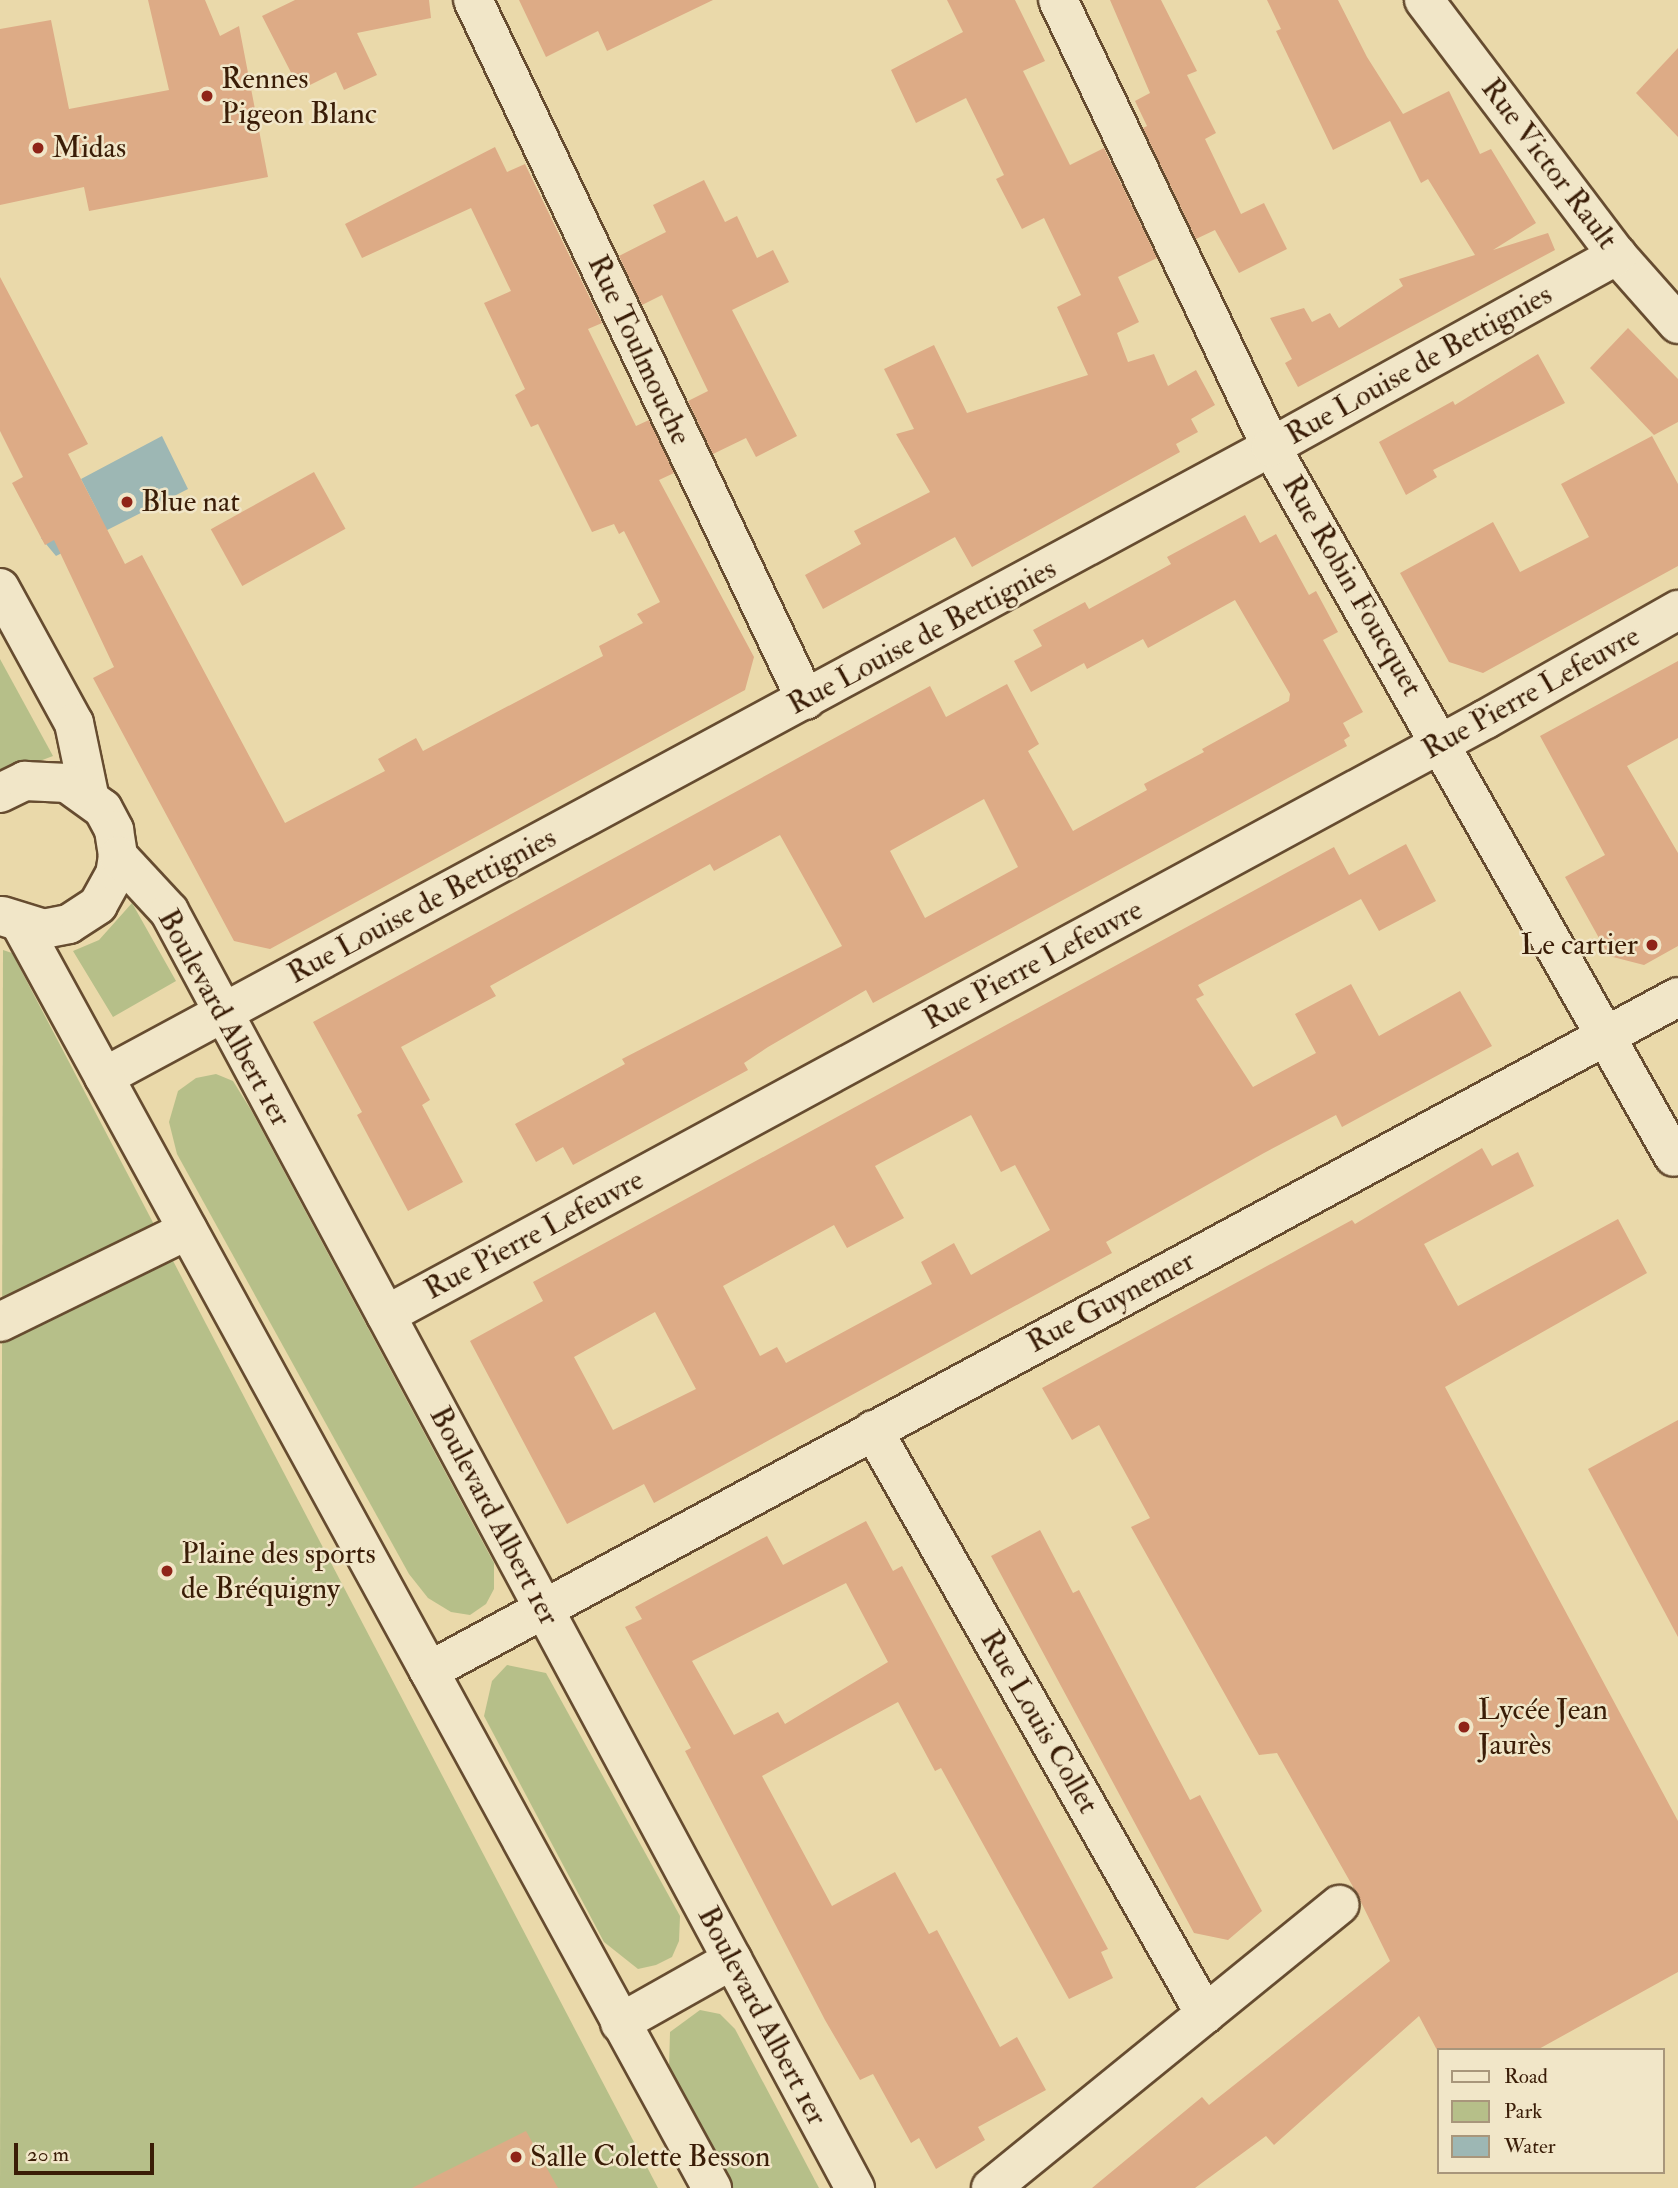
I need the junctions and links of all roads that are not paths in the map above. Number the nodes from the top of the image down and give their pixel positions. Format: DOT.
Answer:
graph roads {
  1 [pos="473,0"];
  2 [pos="1058,0"];
  3 [pos="1424,0"];
  4 [pos="1617,255"];
  5 [pos="1678,324"];
  6 [pos="1271,447"];
  7 [pos="0,589"];
  8 [pos="1678,610"];
  9 [pos="806,700"];
  10 [pos="1443,743"];
  11 [pos="0,793"];
  12 [pos="89,795"];
  13 [pos="118,856"];
  14 [pos="10,920"];
  15 [pos="1678,997"];
  16 [pos="223,1013"];
  17 [pos="1607,1036"];
  18 [pos="104,1077"];
  19 [pos="1674,1157"];
  20 [pos="188,1230"];
  21 [pos="386,1315"];
  22 [pos="0,1322"];
  23 [pos="873,1430"];
  24 [pos="545,1610"];
  25 [pos="429,1671"];
  26 [pos="1339,1905"];
  27 [pos="732,1961"];
  28 [pos="1205,2014"];
  29 [pos="620,2023"];
  30 [pos="712,2188"];
  31 [pos="855,2188"];
  32 [pos="991,2188"];
  1 -- 9 [label="street, Rue Toulmouche"];
  2 -- 6 [label="street, Rue Robin Foucquet"];
  3 -- 4 [label="street, Rue Victor Rault"];
  4 -- 5 [label="street, Rue Victor Rault"];
  4 -- 6 [label="street, Rue Louise de Bettignies"];
  6 -- 9 [label="street, Rue Louise de Bettignies"];
  6 -- 10 [label="street, Rue Robin Foucquet"];
  7 -- 12 [label="street"];
  8 -- 10 [label="street, Rue Pierre Lefeuvre"];
  9 -- 16 [label="street, Rue Louise de Bettignies"];
  10 -- 17 [label="street, Rue Robin Foucquet"];
  10 -- 21 [label="street, Rue Pierre Lefeuvre"];
  11 -- 12 [label="street"];
  12 -- 13 [label="street"];
  13 -- 14 [label="street"];
  13 -- 16 [label="street, Boulevard Albert 1er"];
  14 -- 18 [label="street"];
  15 -- 17 [label="street, Rue Guynemer"];
  16 -- 18 [label="street, Rue Louise de Bettignies"];
  16 -- 21 [label="street, Boulevard Albert 1er"];
  17 -- 19 [label="street, Rue Robin Foucquet"];
  17 -- 23 [label="street, Rue Guynemer"];
  18 -- 20 [label="street"];
  20 -- 22 [label="street"];
  20 -- 25 [label="street"];
  21 -- 24 [label="street, Boulevard Albert 1er"];
  23 -- 24 [label="street, Rue Guynemer"];
  23 -- 28 [label="street, Rue Louis Collet"];
  24 -- 25 [label="street, Rue Guynemer"];
  24 -- 27 [label="street, Boulevard Albert 1er"];
  25 -- 29 [label="street"];
  26 -- 28 [label="street"];
  27 -- 29 [label="street"];
  27 -- 31 [label="street, Boulevard Albert 1er"];
  28 -- 32 [label="street"];
  29 -- 30 [label="street"];
}
